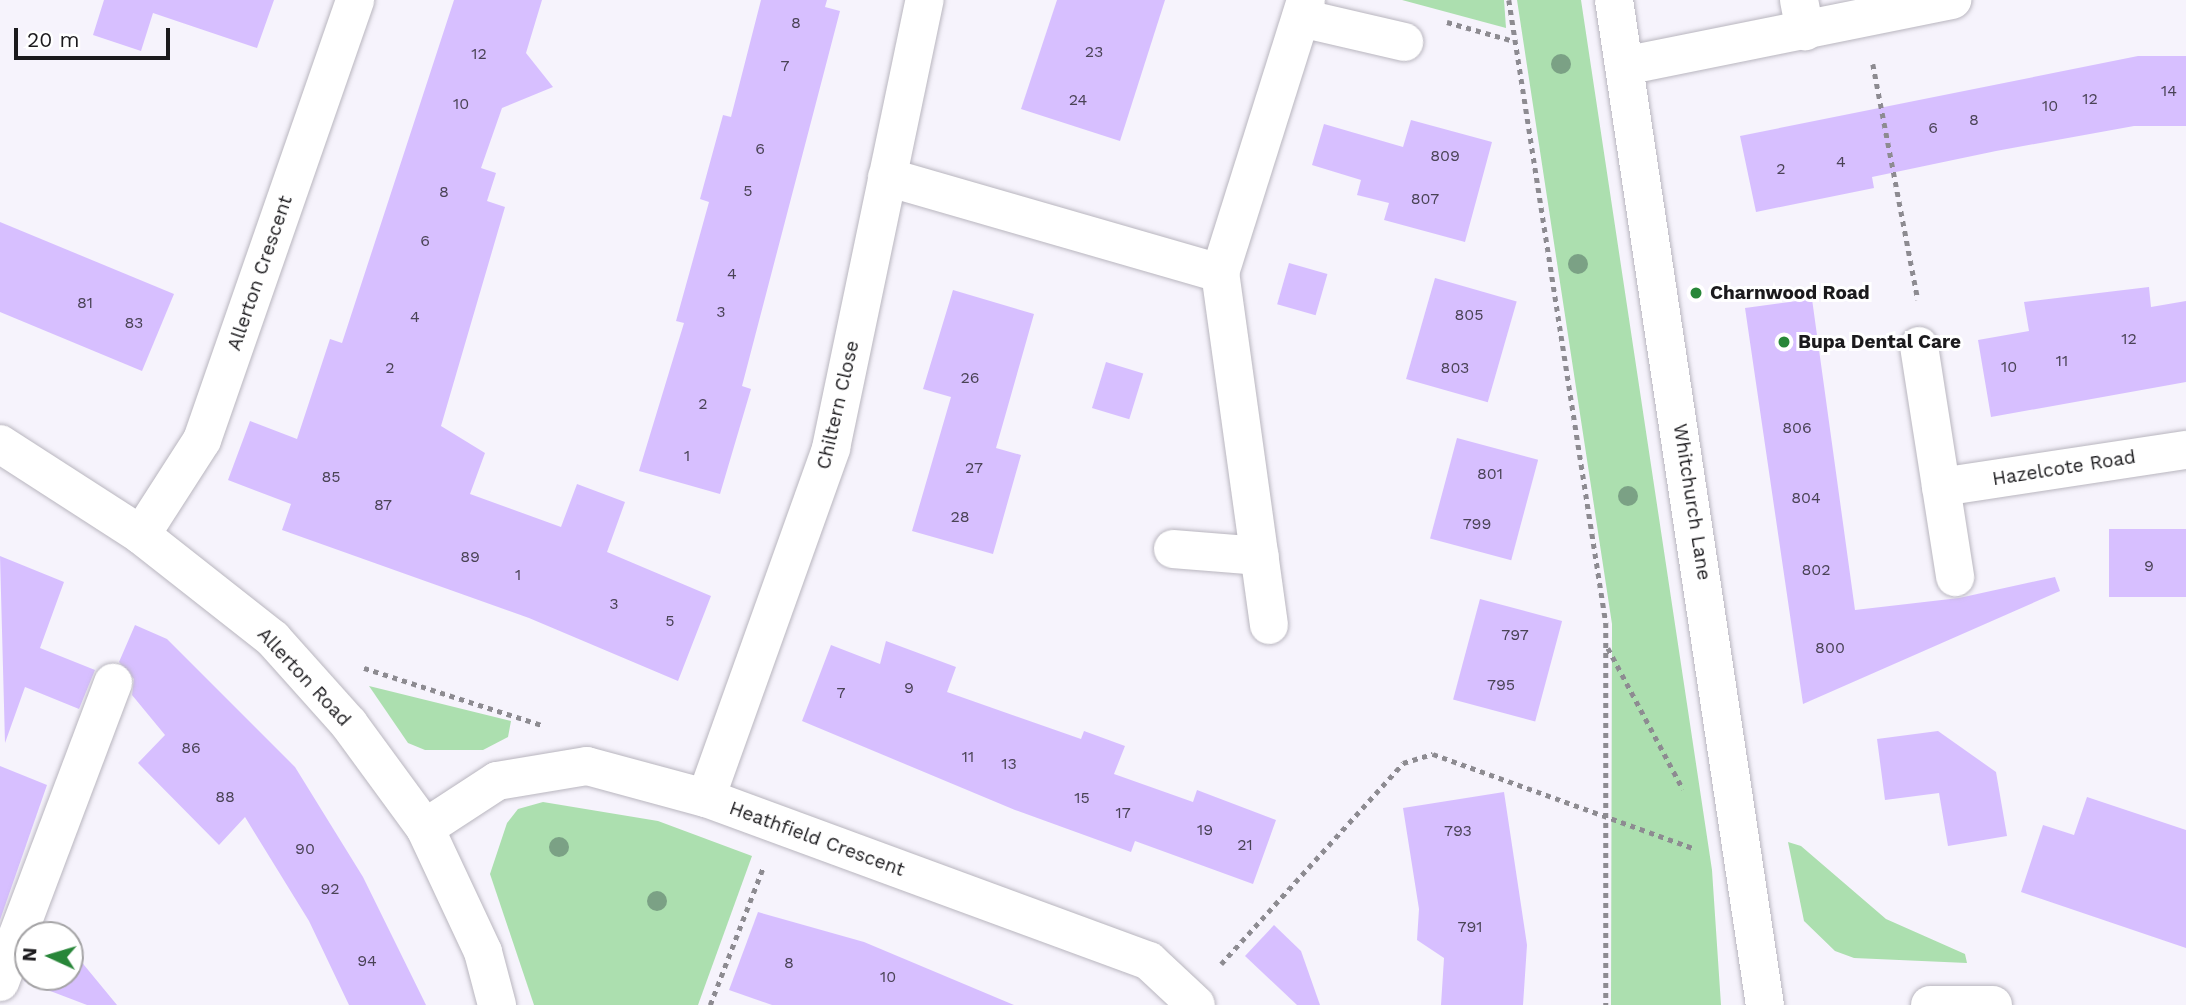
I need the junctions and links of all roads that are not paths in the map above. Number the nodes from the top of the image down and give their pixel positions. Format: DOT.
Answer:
graph roads {
  1 [pos="355,0"];
  2 [pos="925,0"];
  3 [pos="1614,0"];
  4 [pos="1952,0"];
  5 [pos="1304,9"];
  6 [pos="1802,16"];
  7 [pos="1404,42"];
  8 [pos="1624,66"];
  9 [pos="887,177"];
  10 [pos="1220,273"];
  11 [pos="1919,346"];
  12 [pos="0,444"];
  13 [pos="2186,450"];
  14 [pos="1941,486"];
  15 [pos="141,535"];
  16 [pos="1174,549"];
  17 [pos="1260,556"];
  18 [pos="1955,578"];
  19 [pos="1269,625"];
  20 [pos="113,683"];
  21 [pos="706,798"];
  22 [pos="425,828"];
  23 [pos="0,982"];
  24 [pos="1194,1000"];
  25 [pos="497,1005"];
  26 [pos="1765,1005"];
  27 [pos="1930,1005"];
  28 [pos="1993,1005"];
  1 -- 15 [label="street, Allerton Crescent"];
  2 -- 9 [label="street, Chiltern Close"];
  3 -- 8 [label="street, Whitchurch Lane"];
  4 -- 6 [label="street"];
  5 -- 7 [label="street"];
  5 -- 10 [label="street"];
  6 -- 8 [label="street"];
  8 -- 26 [label="street, Whitchurch Lane"];
  9 -- 10 [label="street"];
  9 -- 21 [label="street, Chiltern Close"];
  10 -- 17 [label="street"];
  11 -- 14 [label="street"];
  12 -- 15 [label="street, Allerton Road"];
  13 -- 14 [label="street, Hazelcote Road"];
  14 -- 18 [label="street"];
  15 -- 22 [label="street, Allerton Road"];
  16 -- 17 [label="street"];
  17 -- 19 [label="street"];
  20 -- 23 [label="street"];
  21 -- 22 [label="street, Heathfield Crescent"];
  21 -- 24 [label="street, Heathfield Crescent"];
  22 -- 25 [label="street, Allerton Road"];
  27 -- 28 [label="street"];
}
